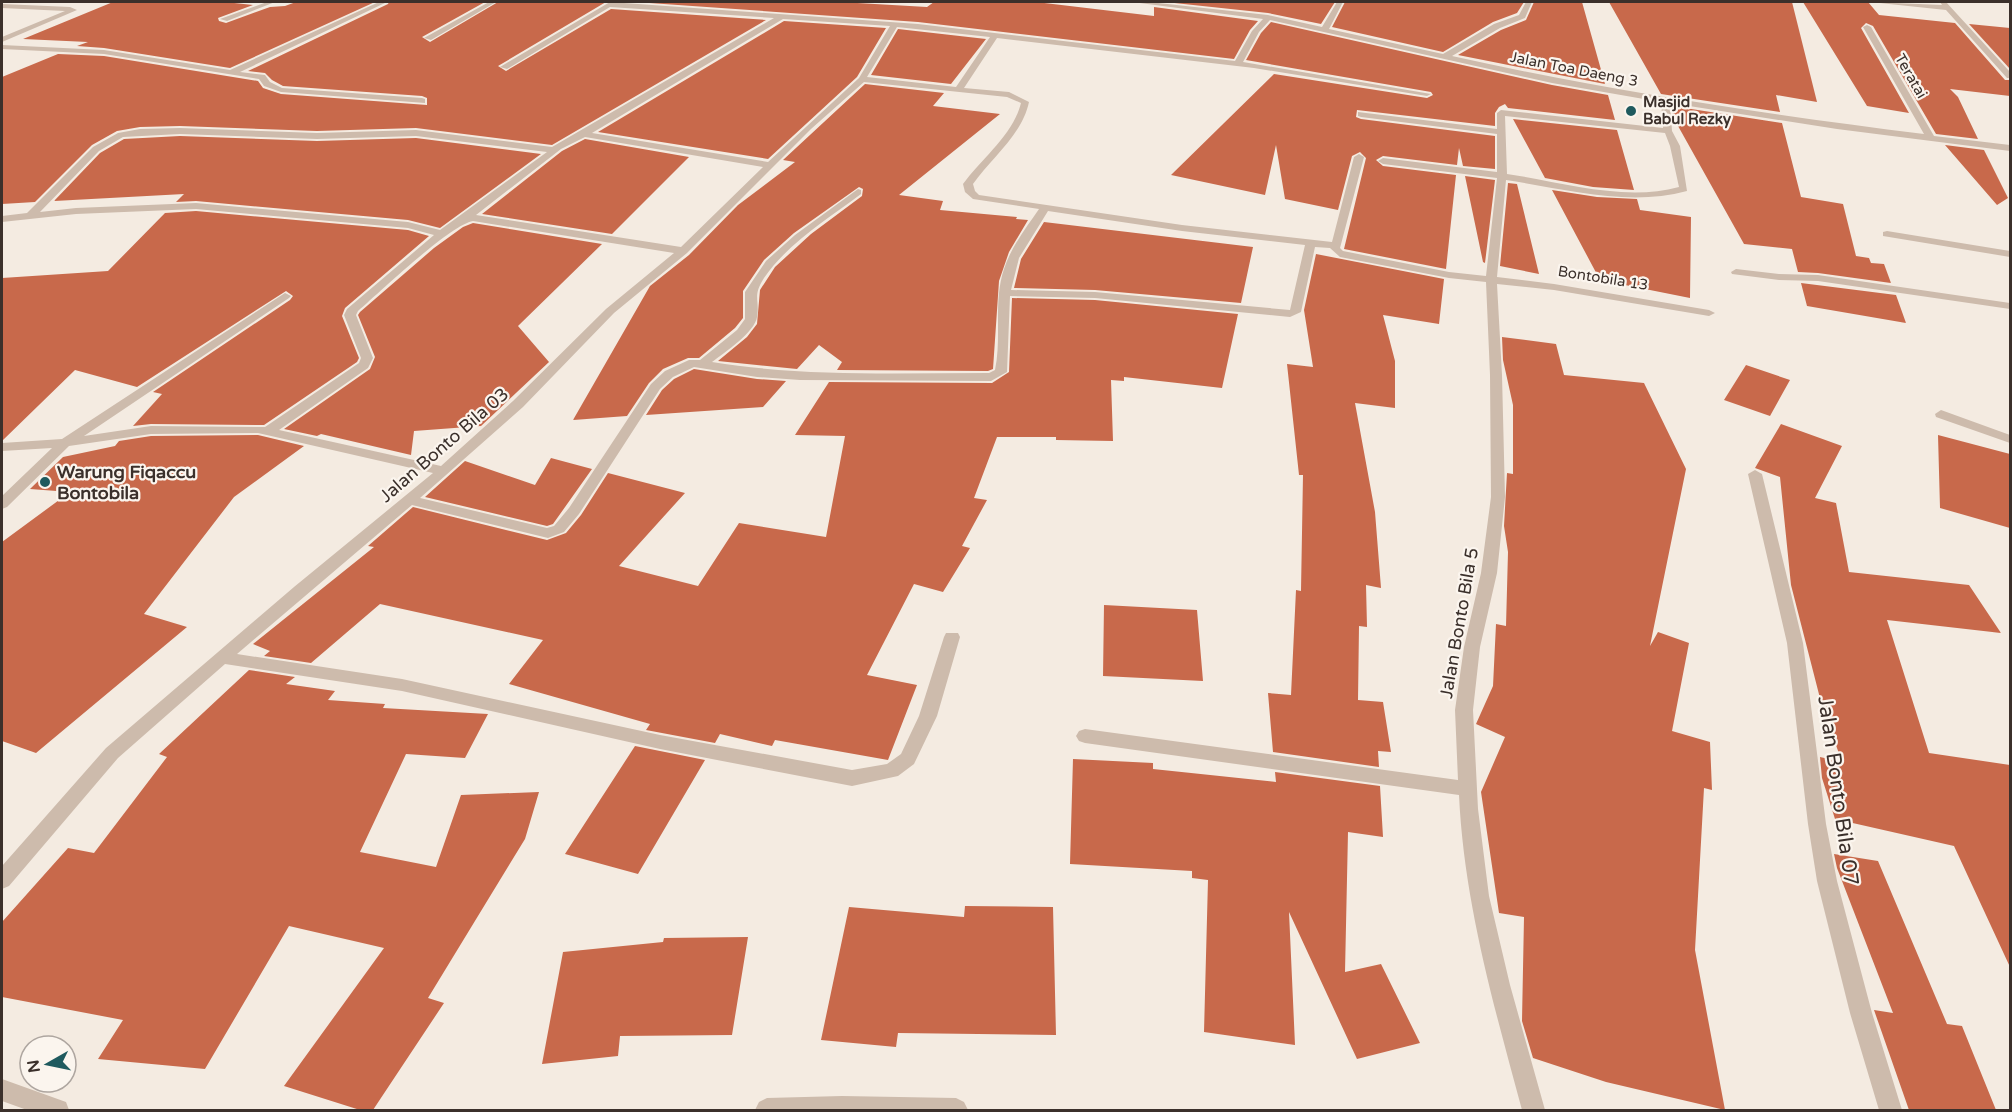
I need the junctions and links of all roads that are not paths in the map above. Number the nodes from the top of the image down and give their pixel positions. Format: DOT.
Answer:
graph roads {
  1 [pos="272,2"];
  2 [pos="384,2"];
  3 [pos="493,2"];
  4 [pos="721,2"];
  5 [pos="1135,2"];
  6 [pos="1340,2"];
  7 [pos="1528,2"];
  8 [pos="1873,2"];
  9 [pos="612,3"];
  10 [pos="1196,4"];
  11 [pos="1946,5"];
  12 [pos="2,6"];
  13 [pos="709,10"];
  14 [pos="783,16"];
  15 [pos="1268,17"];
  16 [pos="224,19"];
  17 [pos="895,24"];
  18 [pos="1867,27"];
  19 [pos="1325,29"];
  20 [pos="995,35"];
  21 [pos="428,38"];
  22 [pos="2,40"];
  23 [pos="2,47"];
  24 [pos="1444,57"];
  25 [pos="1238,64"];
  26 [pos="504,67"];
  27 [pos="231,73"];
  28 [pos="2010,76"];
  29 [pos="862,79"];
  30 [pos="958,90"];
  31 [pos="1427,94"];
  32 [pos="1665,99"];
  33 [pos="422,101"];
  34 [pos="1361,114"];
  35 [pos="1668,131"];
  36 [pos="1503,132"];
  37 [pos="584,134"];
  38 [pos="1931,139"];
  39 [pos="2010,148"];
  40 [pos="557,149"];
  41 [pos="1359,158"];
  42 [pos="1383,160"];
  43 [pos="770,165"];
  44 [pos="1502,176"];
  45 [pos="858,192"];
  46 [pos="1045,208"];
  47 [pos="31,215"];
  48 [pos="466,218"];
  49 [pos="2,219"];
  50 [pos="442,234"];
  51 [pos="1887,234"];
  52 [pos="1311,243"];
  53 [pos="1337,246"];
  54 [pos="683,251"];
  55 [pos="2010,254"];
  56 [pos="1736,272"];
  57 [pos="1491,279"];
  58 [pos="1005,293"];
  59 [pos="285,296"];
  60 [pos="2010,306"];
  61 [pos="1710,313"];
  62 [pos="703,364"];
  63 [pos="1941,414"];
  64 [pos="268,431"];
  65 [pos="2010,439"];
  66 [pos="65,443"];
  67 [pos="2,447"];
  68 [pos="444,471"];
  69 [pos="1755,474"];
  70 [pos="409,500"];
  71 [pos="2,504"];
  72 [pos="952,637"];
  73 [pos="223,658"];
  74 [pos="1085,736"];
  75 [pos="1469,789"];
  76 [pos="2,879"];
  77 [pos="2,1090"];
  78 [pos="842,1109"];
  79 [pos="58,1110"];
  80 [pos="767,1110"];
  81 [pos="956,1110"];
  82 [pos="1534,1110"];
  83 [pos="1891,1110"];
  1 -- 16 [label="street"];
  2 -- 27 [label="street"];
  3 -- 21 [label="street"];
  4 -- 13 [label="street"];
  5 -- 10 [label="street, Jalan Toa Daeng 3"];
  6 -- 19 [label="street"];
  7 -- 24 [label="street"];
  8 -- 11 [label="street"];
  9 -- 13 [label="street"];
  9 -- 26 [label="street"];
  10 -- 15 [label="street, Jalan Toa Daeng 3"];
  11 -- 28 [label="street"];
  12 -- 22 [label="street"];
  13 -- 14 [label="street"];
  14 -- 17 [label="street"];
  14 -- 37 [label="street"];
  15 -- 19 [label="street, Jalan Toa Daeng 3"];
  15 -- 25 [label="street"];
  17 -- 20 [label="street"];
  17 -- 29 [label="street, Jalan Bonto Bila 03"];
  18 -- 38 [label="street, Teratai"];
  19 -- 24 [label="street, Jalan Toa Daeng 3"];
  20 -- 25 [label="street"];
  20 -- 30 [label="street"];
  23 -- 27 [label="street"];
  24 -- 32 [label="street, Jalan Toa Daeng 3"];
  25 -- 31 [label="street"];
  27 -- 33 [label="street"];
  29 -- 30 [label="street"];
  29 -- 43 [label="street, Jalan Bonto Bila 03"];
  30 -- 46 [label="street"];
  32 -- 35 [label="street"];
  32 -- 38 [label="street, Jalan Toa Daeng 3"];
  34 -- 36 [label="street"];
  35 -- 36 [label="street"];
  35 -- 44 [label="street"];
  36 -- 44 [label="street, Jalan Bonto Bila 5"];
  37 -- 40 [label="street"];
  37 -- 43 [label="street"];
  38 -- 39 [label="street, Jalan Toa Daeng 3"];
  40 -- 47 [label="street"];
  40 -- 48 [label="street"];
  41 -- 53 [label="street"];
  42 -- 44 [label="street"];
  43 -- 54 [label="street, Jalan Bonto Bila 03"];
  44 -- 57 [label="street, Jalan Bonto Bila 5"];
  45 -- 62 [label="street"];
  46 -- 52 [label="street"];
  46 -- 58 [label="street"];
  47 -- 49 [label="street"];
  47 -- 50 [label="street"];
  48 -- 50 [label="street"];
  48 -- 54 [label="street"];
  50 -- 64 [label="street"];
  51 -- 55 [label="street"];
  52 -- 53 [label="street"];
  52 -- 58 [label="street"];
  53 -- 57 [label="street, Bontobila 13"];
  54 -- 68 [label="street, Jalan Bonto Bila 03"];
  56 -- 60 [label="street"];
  57 -- 61 [label="street, Bontobila 13"];
  57 -- 75 [label="street, Jalan Bonto Bila 5"];
  58 -- 62 [label="street"];
  59 -- 66 [label="street"];
  62 -- 70 [label="street"];
  63 -- 65 [label="street"];
  64 -- 66 [label="street"];
  64 -- 68 [label="street"];
  66 -- 67 [label="street"];
  66 -- 71 [label="street"];
  68 -- 70 [label="street, Jalan Bonto Bila 03"];
  69 -- 83 [label="street, Jalan Bonto Bila 07"];
  70 -- 73 [label="street, Jalan Bonto Bila 03"];
  72 -- 73 [label="street"];
  73 -- 76 [label="street, Jalan Bonto Bila 03"];
  74 -- 75 [label="street"];
  75 -- 82 [label="street, Jalan Bonto Bila 5"];
  77 -- 79 [label="street"];
  78 -- 80 [label="street"];
  78 -- 81 [label="street"];
}
